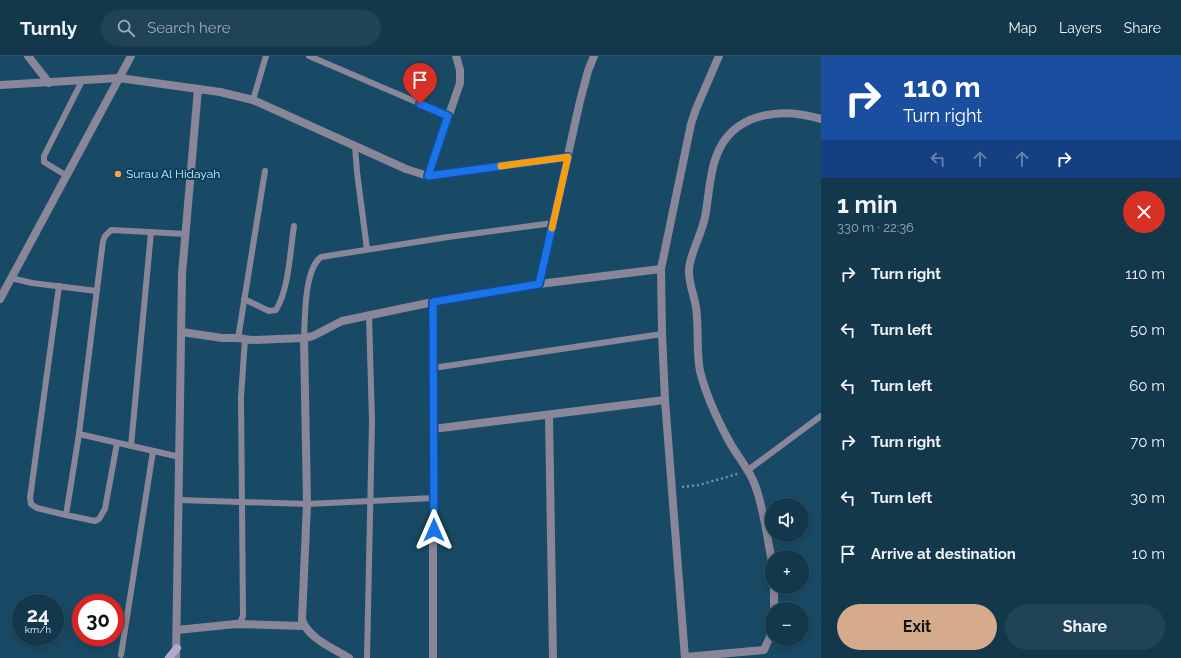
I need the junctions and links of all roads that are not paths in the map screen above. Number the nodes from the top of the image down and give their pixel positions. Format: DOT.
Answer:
graph roads {
  1 [pos="28,56"];
  2 [pos="131,56"];
  3 [pos="266,56"];
  4 [pos="309,56"];
  5 [pos="456,56"];
  6 [pos="594,56"];
  7 [pos="719,56"];
  8 [pos="119,78"];
  9 [pos="82,81"];
  10 [pos="48,83"];
  11 [pos="0,85"];
  12 [pos="198,89"];
  13 [pos="252,100"];
  14 [pos="448,116"];
  15 [pos="821,119"];
  16 [pos="355,146"];
  17 [pos="568,157"];
  18 [pos="265,171"];
  19 [pos="67,176"];
  20 [pos="428,176"];
  21 [pos="553,223"];
  22 [pos="294,226"];
  23 [pos="151,232"];
  24 [pos="186,234"];
  25 [pos="367,249"];
  26 [pos="661,269"];
  27 [pos="11,278"];
  28 [pos="539,284"];
  29 [pos="59,286"];
  30 [pos="97,291"];
  31 [pos="1,296"];
  32 [pos="244,299"];
  33 [pos="433,302"];
  34 [pos="369,316"];
  35 [pos="182,332"];
  36 [pos="662,334"];
  37 [pos="304,338"];
  38 [pos="242,339"];
  39 [pos="433,368"];
  40 [pos="665,400"];
  41 [pos="549,415"];
  42 [pos="821,416"];
  43 [pos="434,429"];
  44 [pos="79,434"];
  45 [pos="117,443"];
  46 [pos="130,446"];
  47 [pos="153,451"];
  48 [pos="180,457"];
  49 [pos="748,470"];
  50 [pos="434,498"];
  51 [pos="179,500"];
  52 [pos="371,501"];
  53 [pos="241,502"];
  54 [pos="307,504"];
  55 [pos="66,515"];
  56 [pos="769,550"];
  57 [pos="236,624"];
  58 [pos="304,626"];
  59 [pos="177,630"];
  60 [pos="766,646"];
  61 [pos="177,648"];
  62 [pos="121,655"];
  63 [pos="734,655"];
  64 [pos="169,658"];
  65 [pos="176,658"];
  66 [pos="349,658"];
  67 [pos="367,658"];
  68 [pos="433,658"];
  69 [pos="553,658"];
  70 [pos="685,658"];
  1 -- 10 [label="street"];
  2 -- 8 [label="street"];
  3 -- 13 [label="lane"];
  4 -- 14 [label="lane"];
  5 -- 14 [label="street"];
  6 -- 17 [label="street"];
  7 -- 26 [label="street"];
  8 -- 9 [label="street"];
  8 -- 12 [label="street"];
  8 -- 19 [label="street"];
  9 -- 10 [label="street"];
  9 -- 19 [label="lane"];
  10 -- 11 [label="street"];
  12 -- 13 [label="street"];
  12 -- 24 [label="street"];
  13 -- 16 [label="street"];
  14 -- 20 [label="street"];
  15 -- 49 [label="street"];
  16 -- 20 [label="street"];
  16 -- 25 [label="lane"];
  17 -- 20 [label="street"];
  17 -- 21 [label="street"];
  18 -- 32 [label="lane"];
  19 -- 27 [label="street"];
  21 -- 25 [label="lane"];
  21 -- 28 [label="street"];
  22 -- 32 [label="lane"];
  23 -- 24 [label="lane"];
  23 -- 30 [label="lane"];
  23 -- 46 [label="lane"];
  24 -- 35 [label="street"];
  25 -- 37 [label="lane"];
  26 -- 28 [label="street"];
  26 -- 36 [label="street"];
  27 -- 29 [label="lane"];
  27 -- 31 [label="street"];
  28 -- 33 [label="street"];
  29 -- 30 [label="lane"];
  29 -- 55 [label="lane"];
  30 -- 44 [label="lane"];
  32 -- 38 [label="lane"];
  33 -- 34 [label="street"];
  33 -- 39 [label="street"];
  34 -- 37 [label="street"];
  34 -- 52 [label="lane"];
  35 -- 38 [label="street"];
  35 -- 48 [label="street"];
  36 -- 39 [label="lane"];
  36 -- 40 [label="street"];
  37 -- 38 [label="street"];
  37 -- 54 [label="street"];
  38 -- 53 [label="lane"];
  39 -- 43 [label="street"];
  40 -- 41 [label="street"];
  40 -- 70 [label="street"];
  41 -- 43 [label="street"];
  41 -- 69 [label="street"];
  42 -- 49 [label="lane"];
  43 -- 50 [label="street"];
  44 -- 45 [label="lane"];
  44 -- 55 [label="lane"];
  45 -- 46 [label="lane"];
  45 -- 55 [label="lane"];
  46 -- 47 [label="lane"];
  47 -- 48 [label="lane"];
  47 -- 62 [label="lane"];
  48 -- 51 [label="street"];
  49 -- 56 [label="street"];
  50 -- 52 [label="lane"];
  50 -- 68 [label="street"];
  51 -- 53 [label="lane"];
  51 -- 59 [label="street"];
  52 -- 54 [label="lane"];
  52 -- 67 [label="lane"];
  53 -- 54 [label="lane"];
  53 -- 57 [label="lane"];
  54 -- 58 [label="street"];
  57 -- 58 [label="street"];
  57 -- 59 [label="street"];
  58 -- 66 [label="street"];
  59 -- 61 [label="street"];
  60 -- 63 [label="street"];
  61 -- 64 [label="main road"];
  61 -- 65 [label="street"];
  63 -- 70 [label="street"];
}
